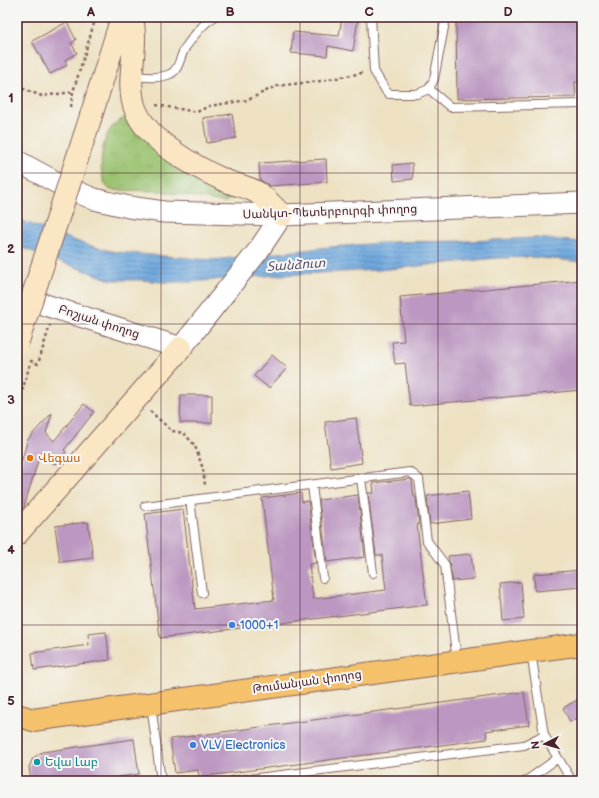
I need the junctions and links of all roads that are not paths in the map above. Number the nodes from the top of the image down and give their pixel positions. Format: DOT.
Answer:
graph roads {
  1 [pos="122,17"];
  2 [pos="132,17"];
  3 [pos="214,17"];
  4 [pos="371,17"];
  5 [pos="446,17"];
  6 [pos="206,20"];
  7 [pos="133,76"];
  8 [pos="429,89"];
  9 [pos="582,104"];
  10 [pos="17,161"];
  11 [pos="582,203"];
  12 [pos="282,215"];
  13 [pos="17,296"];
  14 [pos="17,344"];
  15 [pos="181,348"];
  16 [pos="361,478"];
  17 [pos="312,485"];
  18 [pos="190,500"];
  19 [pos="145,506"];
  20 [pos="17,534"];
  21 [pos="373,573"];
  22 [pos="323,578"];
  23 [pos="202,593"];
  24 [pos="582,644"];
  25 [pos="531,651"];
  26 [pos="457,661"];
  27 [pos="150,703"];
  28 [pos="22,721"];
  29 [pos="544,735"];
  30 [pos="558,758"];
  31 [pos="161,781"];
  32 [pos="233,781"];
  33 [pos="526,781"];
  34 [pos="572,781"];
  1 -- 14 [label="main road, bridge"];
  2 -- 7 [label="main road"];
  3 -- 6 [label="lane"];
  4 -- 8 [label="lane"];
  5 -- 8 [label="lane"];
  6 -- 7 [label="lane"];
  7 -- 12 [label="main road"];
  8 -- 9 [label="lane"];
  10 -- 12 [label="street, Սանկտ-Պետերբուրգի փողոց"];
  11 -- 12 [label="street, Սանկտ-Պետերբուրգի փողոց"];
  12 -- 15 [label="street"];
  13 -- 15 [label="street, Բոշյան փողոց"];
  15 -- 20 [label="main road"];
  16 -- 17 [label="lane"];
  16 -- 21 [label="lane"];
  16 -- 26 [label="lane"];
  17 -- 18 [label="lane"];
  17 -- 22 [label="lane"];
  18 -- 19 [label="lane"];
  18 -- 23 [label="lane"];
  24 -- 25 [label="highway, Թումանյան փողոց"];
  25 -- 26 [label="highway, Թումանյան փողոց"];
  25 -- 29 [label="lane"];
  26 -- 27 [label="highway, Թումանյան փողոց"];
  27 -- 28 [label="highway, Թումանյան փողոց"];
  27 -- 31 [label="lane"];
  29 -- 30 [label="lane"];
  29 -- 32 [label="lane"];
  30 -- 33 [label="lane"];
  30 -- 34 [label="lane"];
}
